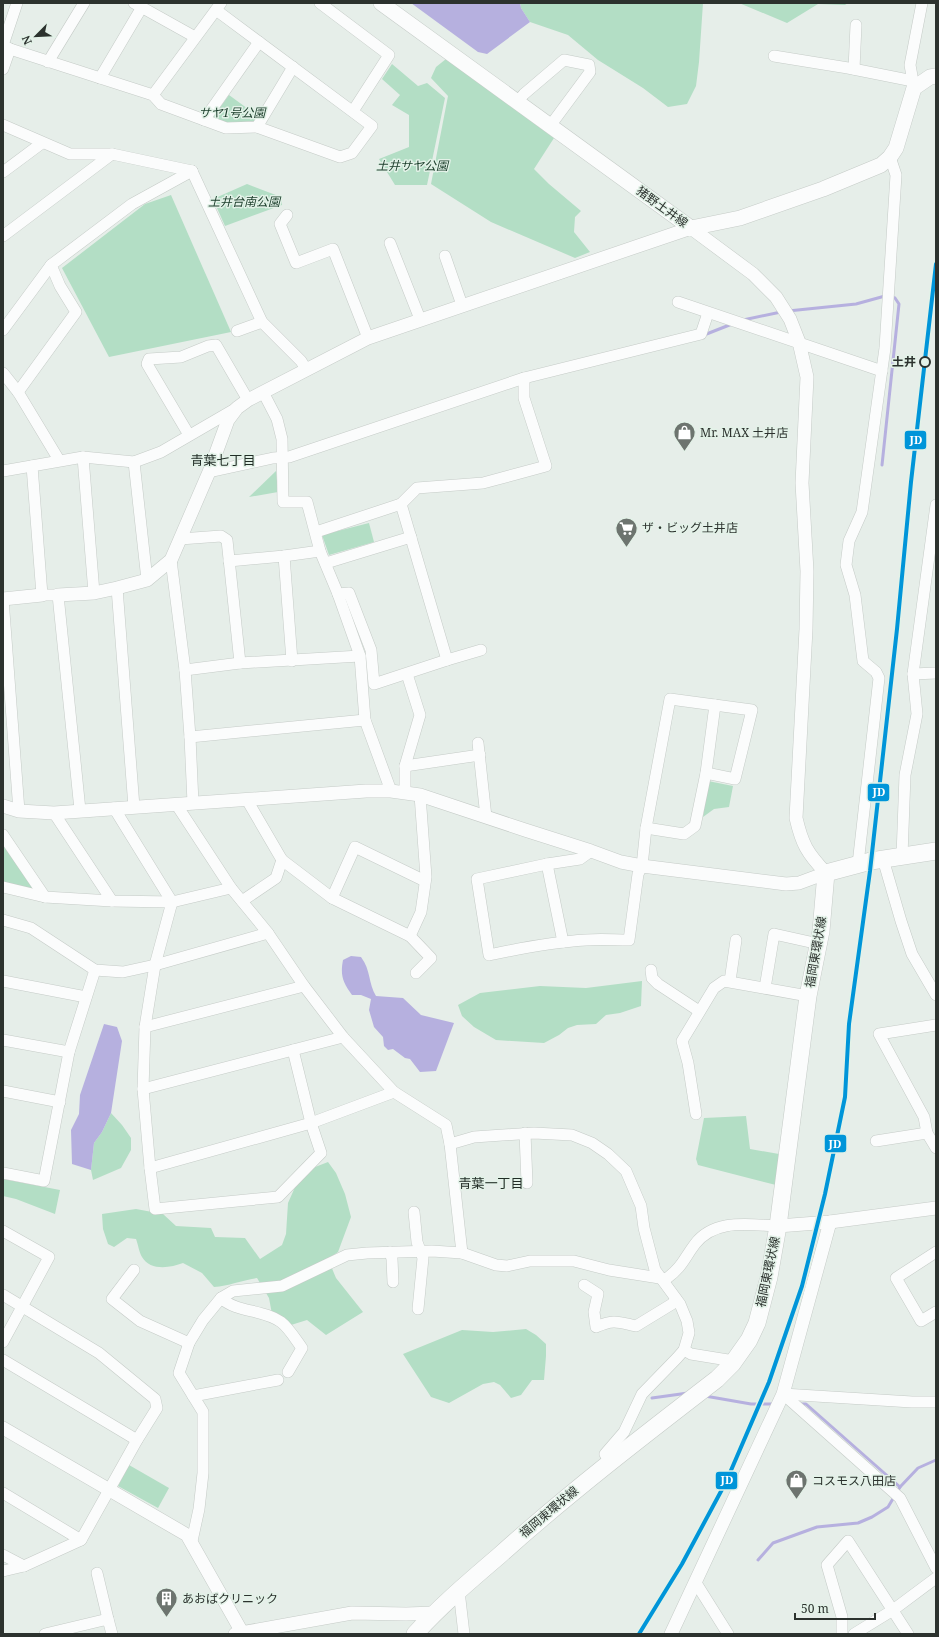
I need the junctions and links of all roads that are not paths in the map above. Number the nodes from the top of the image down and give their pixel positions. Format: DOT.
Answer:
graph roads {
  1 [pos="17,3"];
  2 [pos="84,3"];
  3 [pos="320,3"];
  4 [pos="381,3"];
  5 [pos="922,3"];
  6 [pos="138,5"];
  7 [pos="218,7"];
  8 [pos="856,25"];
  9 [pos="195,37"];
  10 [pos="259,42"];
  11 [pos="8,54"];
  12 [pos="774,56"];
  13 [pos="48,62"];
  14 [pos="293,67"];
  15 [pos="3,69"];
  16 [pos="854,69"];
  17 [pos="936,76"];
  18 [pos="100,78"];
  19 [pos="914,84"];
  20 [pos="153,95"];
  21 [pos="517,102"];
  22 [pos="353,112"];
  23 [pos="204,120"];
  24 [pos="3,125"];
  25 [pos="550,126"];
  26 [pos="257,127"];
  27 [pos="42,143"];
  28 [pos="112,154"];
  29 [pos="890,157"];
  30 [pos="192,171"];
  31 [pos="3,172"];
  32 [pos="287,215"];
  33 [pos="691,228"];
  34 [pos="3,236"];
  35 [pos="390,244"];
  36 [pos="445,256"];
  37 [pos="50,265"];
  38 [pos="678,302"];
  39 [pos="462,305"];
  40 [pos="708,313"];
  41 [pos="420,319"];
  42 [pos="262,322"];
  43 [pos="3,330"];
  44 [pos="237,331"];
  45 [pos="368,338"];
  46 [pos="799,342"];
  47 [pos="306,369"];
  48 [pos="882,371"];
  49 [pos="3,373"];
  50 [pos="524,378"];
  51 [pos="18,392"];
  52 [pos="263,392"];
  53 [pos="248,400"];
  54 [pos="237,408"];
  55 [pos="189,435"];
  56 [pos="83,457"];
  57 [pos="282,458"];
  58 [pos="59,460"];
  59 [pos="134,462"];
  60 [pos="32,466"];
  61 [pos="3,471"];
  62 [pos="209,472"];
  63 [pos="401,504"];
  64 [pos="936,505"];
  65 [pos="316,532"];
  66 [pos="411,537"];
  67 [pos="180,540"];
  68 [pos="320,551"];
  69 [pos="284,556"];
  70 [pos="171,560"];
  71 [pos="230,560"];
  72 [pos="326,563"];
  73 [pos="147,580"];
  74 [pos="117,588"];
  75 [pos="94,592"];
  76 [pos="338,594"];
  77 [pos="42,595"];
  78 [pos="58,595"];
  79 [pos="3,599"];
  80 [pos="481,650"];
  81 [pos="360,656"];
  82 [pos="447,660"];
  83 [pos="292,661"];
  84 [pos="240,663"];
  85 [pos="185,670"];
  86 [pos="407,674"];
  87 [pos="913,674"];
  88 [pos="936,674"];
  89 [pos="715,705"];
  90 [pos="365,720"];
  91 [pos="190,737"];
  92 [pos="478,742"];
  93 [pos="480,755"];
  94 [pos="405,766"];
  95 [pos="706,773"];
  96 [pos="391,791"];
  97 [pos="405,792"];
  98 [pos="420,795"];
  99 [pos="247,800"];
  100 [pos="193,803"];
  101 [pos="176,804"];
  102 [pos="3,806"];
  103 [pos="134,807"];
  104 [pos="114,808"];
  105 [pos="80,810"];
  106 [pos="19,811"];
  107 [pos="54,813"];
  108 [pos="486,817"];
  109 [pos="646,828"];
  110 [pos="3,836"];
  111 [pos="591,851"];
  112 [pos="936,851"];
  113 [pos="902,856"];
  114 [pos="883,859"];
  115 [pos="282,860"];
  116 [pos="547,864"];
  117 [pos="858,864"];
  118 [pos="642,866"];
  119 [pos="826,873"];
  120 [pos="425,882"];
  121 [pos="3,887"];
  122 [pos="231,888"];
  123 [pos="45,897"];
  124 [pos="332,898"];
  125 [pos="112,901"];
  126 [pos="242,901"];
  127 [pos="172,902"];
  128 [pos="3,920"];
  129 [pos="268,933"];
  130 [pos="410,936"];
  131 [pos="736,940"];
  132 [pos="563,942"];
  133 [pos="819,944"];
  134 [pos="155,965"];
  135 [pos="94,970"];
  136 [pos="651,970"];
  137 [pos="416,973"];
  138 [pos="3,981"];
  139 [pos="730,981"];
  140 [pos="304,986"];
  141 [pos="765,988"];
  142 [pos="936,995"];
  143 [pos="808,996"];
  144 [pos="86,997"];
  145 [pos="699,1011"];
  146 [pos="936,1025"];
  147 [pos="146,1028"];
  148 [pos="343,1037"];
  149 [pos="3,1040"];
  150 [pos="293,1050"];
  151 [pos="70,1052"];
  152 [pos="143,1089"];
  153 [pos="394,1092"];
  154 [pos="3,1094"];
  155 [pos="60,1102"];
  156 [pos="696,1114"];
  157 [pos="311,1123"];
  158 [pos="525,1133"];
  159 [pos="927,1133"];
  160 [pos="876,1141"];
  161 [pos="450,1144"];
  162 [pos="936,1148"];
  163 [pos="150,1168"];
  164 [pos="3,1173"];
  165 [pos="527,1183"];
  166 [pos="936,1208"];
  167 [pos="414,1212"];
  168 [pos="830,1222"];
  169 [pos="778,1226"];
  170 [pos="3,1231"];
  171 [pos="390,1252"];
  172 [pos="422,1252"];
  173 [pos="936,1252"];
  174 [pos="462,1253"];
  175 [pos="134,1270"];
  176 [pos="660,1278"];
  177 [pos="393,1282"];
  178 [pos="584,1285"];
  179 [pos="3,1295"];
  180 [pos="221,1298"];
  181 [pos="676,1299"];
  182 [pos="22,1306"];
  183 [pos="418,1309"];
  184 [pos="936,1312"];
  185 [pos="3,1342"];
  186 [pos="188,1343"];
  187 [pos="684,1350"];
  188 [pos="3,1360"];
  189 [pos="734,1361"];
  190 [pos="288,1372"];
  191 [pos="278,1380"];
  192 [pos="783,1394"];
  193 [pos="193,1396"];
  194 [pos="936,1402"];
  195 [pos="3,1428"];
  196 [pos="137,1440"];
  197 [pos="610,1462"];
  198 [pos="110,1490"];
  199 [pos="3,1493"];
  200 [pos="81,1540"];
  201 [pos="192,1541"];
  202 [pos="3,1555"];
  203 [pos="24,1566"];
  204 [pos="936,1568"];
  205 [pos="3,1571"];
  206 [pos="97,1573"];
  207 [pos="936,1578"];
  208 [pos="696,1583"];
  209 [pos="459,1591"];
  210 [pos="893,1610"];
  211 [pos="435,1613"];
  212 [pos="108,1619"];
  213 [pos="240,1633"];
  214 [pos="45,1634"];
  215 [pos="112,1634"];
  216 [pos="415,1634"];
  217 [pos="464,1634"];
  218 [pos="671,1634"];
  219 [pos="728,1634"];
  220 [pos="842,1634"];
  221 [pos="854,1634"];
  222 [pos="908,1634"];
  1 -- 11 [label="street"];
  2 -- 13 [label="street"];
  3 -- 22 [label="street"];
  4 -- 21 [label="main road, 猪野土井線"];
  5 -- 19 [label="street"];
  6 -- 9 [label="street"];
  6 -- 18 [label="street"];
  7 -- 9 [label="street"];
  7 -- 10 [label="street"];
  8 -- 16 [label="street"];
  9 -- 20 [label="street"];
  10 -- 14 [label="street"];
  10 -- 23 [label="street"];
  11 -- 13 [label="street"];
  11 -- 15 [label="street"];
  12 -- 16 [label="street"];
  13 -- 18 [label="street"];
  14 -- 22 [label="street"];
  14 -- 26 [label="street"];
  16 -- 19 [label="street"];
  17 -- 19 [label="main road"];
  18 -- 20 [label="street"];
  19 -- 29 [label="main road"];
  20 -- 23 [label="street"];
  21 -- 25 [label="main road, 猪野土井線"];
  21 -- 25 [label="street"];
  22 -- 26 [label="street"];
  23 -- 26 [label="street"];
  24 -- 27 [label="street"];
  25 -- 33 [label="main road, 猪野土井線"];
  27 -- 28 [label="street"];
  27 -- 31 [label="street"];
  28 -- 30 [label="street"];
  28 -- 34 [label="street"];
  29 -- 33 [label="main road, 猪野土井線"];
  29 -- 48 [label="street"];
  30 -- 37 [label="street"];
  30 -- 42 [label="street"];
  32 -- 45 [label="street"];
  33 -- 39 [label="street"];
  33 -- 46 [label="street"];
  35 -- 41 [label="street"];
  36 -- 39 [label="street"];
  37 -- 43 [label="street"];
  37 -- 51 [label="street"];
  38 -- 40 [label="street"];
  39 -- 41 [label="street"];
  40 -- 46 [label="street"];
  40 -- 50 [label="street"];
  41 -- 45 [label="street"];
  42 -- 44 [label="street"];
  42 -- 47 [label="street"];
  45 -- 47 [label="street"];
  46 -- 48 [label="street"];
  46 -- 119 [label="street"];
  47 -- 52 [label="street"];
  48 -- 117 [label="street"];
  49 -- 51 [label="street"];
  50 -- 57 [label="street"];
  50 -- 63 [label="street"];
  51 -- 58 [label="street"];
  52 -- 53 [label="street"];
  52 -- 57 [label="street"];
  53 -- 54 [label="street"];
  53 -- 55 [label="street"];
  54 -- 55 [label="street"];
  54 -- 62 [label="street"];
  55 -- 59 [label="street"];
  56 -- 58 [label="street"];
  56 -- 59 [label="street"];
  56 -- 75 [label="street"];
  57 -- 62 [label="street"];
  57 -- 65 [label="street"];
  58 -- 60 [label="street"];
  59 -- 73 [label="street"];
  60 -- 61 [label="street"];
  60 -- 77 [label="street"];
  62 -- 67 [label="street"];
  63 -- 65 [label="street"];
  63 -- 66 [label="street"];
  64 -- 87 [label="street"];
  65 -- 68 [label="street"];
  66 -- 72 [label="street"];
  66 -- 82 [label="street"];
  67 -- 70 [label="street"];
  67 -- 71 [label="street"];
  68 -- 69 [label="street"];
  68 -- 72 [label="street"];
  69 -- 71 [label="street"];
  69 -- 83 [label="street"];
  70 -- 73 [label="street"];
  70 -- 85 [label="street"];
  71 -- 84 [label="street"];
  72 -- 76 [label="street"];
  73 -- 74 [label="street"];
  74 -- 75 [label="street"];
  74 -- 103 [label="street"];
  75 -- 78 [label="street"];
  76 -- 81 [label="street"];
  76 -- 86 [label="street"];
  77 -- 78 [label="street"];
  77 -- 79 [label="street"];
  78 -- 105 [label="street"];
  79 -- 106 [label="street"];
  80 -- 82 [label="street"];
  81 -- 83 [label="street"];
  81 -- 90 [label="street"];
  82 -- 86 [label="street"];
  83 -- 84 [label="street"];
  84 -- 85 [label="street"];
  85 -- 91 [label="street"];
  86 -- 94 [label="street"];
  87 -- 88 [label="street"];
  87 -- 113 [label="street"];
  89 -- 95 [label="street"];
  89 -- 95 [label="street"];
  89 -- 109 [label="street"];
  90 -- 91 [label="street"];
  90 -- 96 [label="street"];
  91 -- 100 [label="street"];
  92 -- 93 [label="street"];
  93 -- 94 [label="street"];
  93 -- 108 [label="street"];
  94 -- 97 [label="street"];
  95 -- 109 [label="street"];
  96 -- 97 [label="street"];
  96 -- 99 [label="street"];
  97 -- 98 [label="street"];
  98 -- 108 [label="street"];
  98 -- 120 [label="street"];
  99 -- 100 [label="street"];
  99 -- 115 [label="street"];
  100 -- 101 [label="street"];
  101 -- 103 [label="street"];
  101 -- 122 [label="street"];
  102 -- 106 [label="street"];
  103 -- 104 [label="street"];
  104 -- 105 [label="street"];
  104 -- 127 [label="street"];
  105 -- 107 [label="street"];
  106 -- 107 [label="street"];
  107 -- 125 [label="street"];
  108 -- 111 [label="street"];
  109 -- 118 [label="street"];
  110 -- 123 [label="street"];
  111 -- 116 [label="street"];
  111 -- 118 [label="street"];
  112 -- 113 [label="main road"];
  113 -- 114 [label="main road"];
  114 -- 117 [label="main road"];
  114 -- 142 [label="street"];
  115 -- 124 [label="street"];
  115 -- 126 [label="street"];
  116 -- 132 [label="street"];
  116 -- 132 [label="street"];
  117 -- 119 [label="main road"];
  118 -- 119 [label="street"];
  118 -- 132 [label="street"];
  119 -- 133 [label="main road, 福岡東環状線"];
  120 -- 124 [label="street"];
  120 -- 130 [label="street"];
  121 -- 123 [label="street"];
  122 -- 126 [label="street"];
  122 -- 127 [label="street"];
  123 -- 125 [label="street"];
  124 -- 130 [label="street"];
  125 -- 127 [label="street"];
  126 -- 129 [label="street"];
  127 -- 134 [label="street"];
  128 -- 135 [label="street"];
  129 -- 134 [label="street"];
  129 -- 140 [label="street"];
  130 -- 137 [label="street"];
  131 -- 139 [label="street"];
  133 -- 141 [label="street"];
  133 -- 143 [label="main road, 福岡東環状線"];
  134 -- 135 [label="street"];
  134 -- 147 [label="street"];
  135 -- 144 [label="street"];
  136 -- 145 [label="street"];
  138 -- 144 [label="street"];
  139 -- 141 [label="street"];
  139 -- 145 [label="street"];
  140 -- 147 [label="street"];
  140 -- 148 [label="street"];
  141 -- 143 [label="street"];
  143 -- 169 [label="main road, 福岡東環状線"];
  144 -- 151 [label="street"];
  145 -- 156 [label="street"];
  146 -- 159 [label="street"];
  147 -- 152 [label="street"];
  148 -- 150 [label="street"];
  148 -- 153 [label="street"];
  149 -- 151 [label="street"];
  150 -- 152 [label="street"];
  150 -- 157 [label="street"];
  151 -- 155 [label="street"];
  152 -- 163 [label="street"];
  153 -- 157 [label="street"];
  153 -- 161 [label="street"];
  154 -- 155 [label="street"];
  155 -- 164 [label="street"];
  157 -- 163 [label="street"];
  157 -- 163 [label="street"];
  158 -- 161 [label="street"];
  158 -- 165 [label="street"];
  158 -- 176 [label="street"];
  159 -- 160 [label="street"];
  159 -- 162 [label="street"];
  161 -- 174 [label="street"];
  166 -- 168 [label="street"];
  167 -- 172 [label="street"];
  168 -- 169 [label="street"];
  168 -- 192 [label="street"];
  169 -- 176 [label="street"];
  169 -- 189 [label="main road, 福岡東環状線"];
  170 -- 182 [label="street"];
  171 -- 172 [label="street"];
  171 -- 177 [label="street"];
  171 -- 180 [label="street"];
  172 -- 174 [label="street"];
  172 -- 183 [label="street"];
  173 -- 184 [label="street"];
  174 -- 176 [label="street"];
  175 -- 186 [label="street"];
  176 -- 181 [label="street"];
  178 -- 181 [label="street"];
  179 -- 182 [label="street"];
  180 -- 186 [label="street"];
  180 -- 190 [label="street"];
  181 -- 187 [label="street"];
  182 -- 185 [label="street"];
  182 -- 196 [label="street"];
  186 -- 193 [label="street"];
  187 -- 189 [label="street"];
  187 -- 197 [label="street"];
  188 -- 196 [label="street"];
  189 -- 197 [label="main road, 福岡東環状線"];
  191 -- 193 [label="street"];
  192 -- 194 [label="street"];
  192 -- 204 [label="street"];
  192 -- 208 [label="street"];
  193 -- 201 [label="street"];
  195 -- 198 [label="street"];
  196 -- 198 [label="street"];
  197 -- 209 [label="main road, 福岡東環状線"];
  198 -- 200 [label="street"];
  198 -- 201 [label="street"];
  199 -- 200 [label="street"];
  200 -- 203 [label="street"];
  201 -- 213 [label="street"];
  202 -- 203 [label="street"];
  203 -- 205 [label="street"];
  206 -- 212 [label="street"];
  207 -- 210 [label="street"];
  208 -- 218 [label="street"];
  208 -- 219 [label="street"];
  209 -- 211 [label="main road, 福岡東環状線"];
  209 -- 217 [label="street"];
  210 -- 220 [label="street"];
  210 -- 221 [label="street"];
  210 -- 222 [label="street"];
  211 -- 213 [label="street"];
  211 -- 216 [label="main road, 福岡東環状線"];
  212 -- 214 [label="street"];
  212 -- 215 [label="street"];
}
